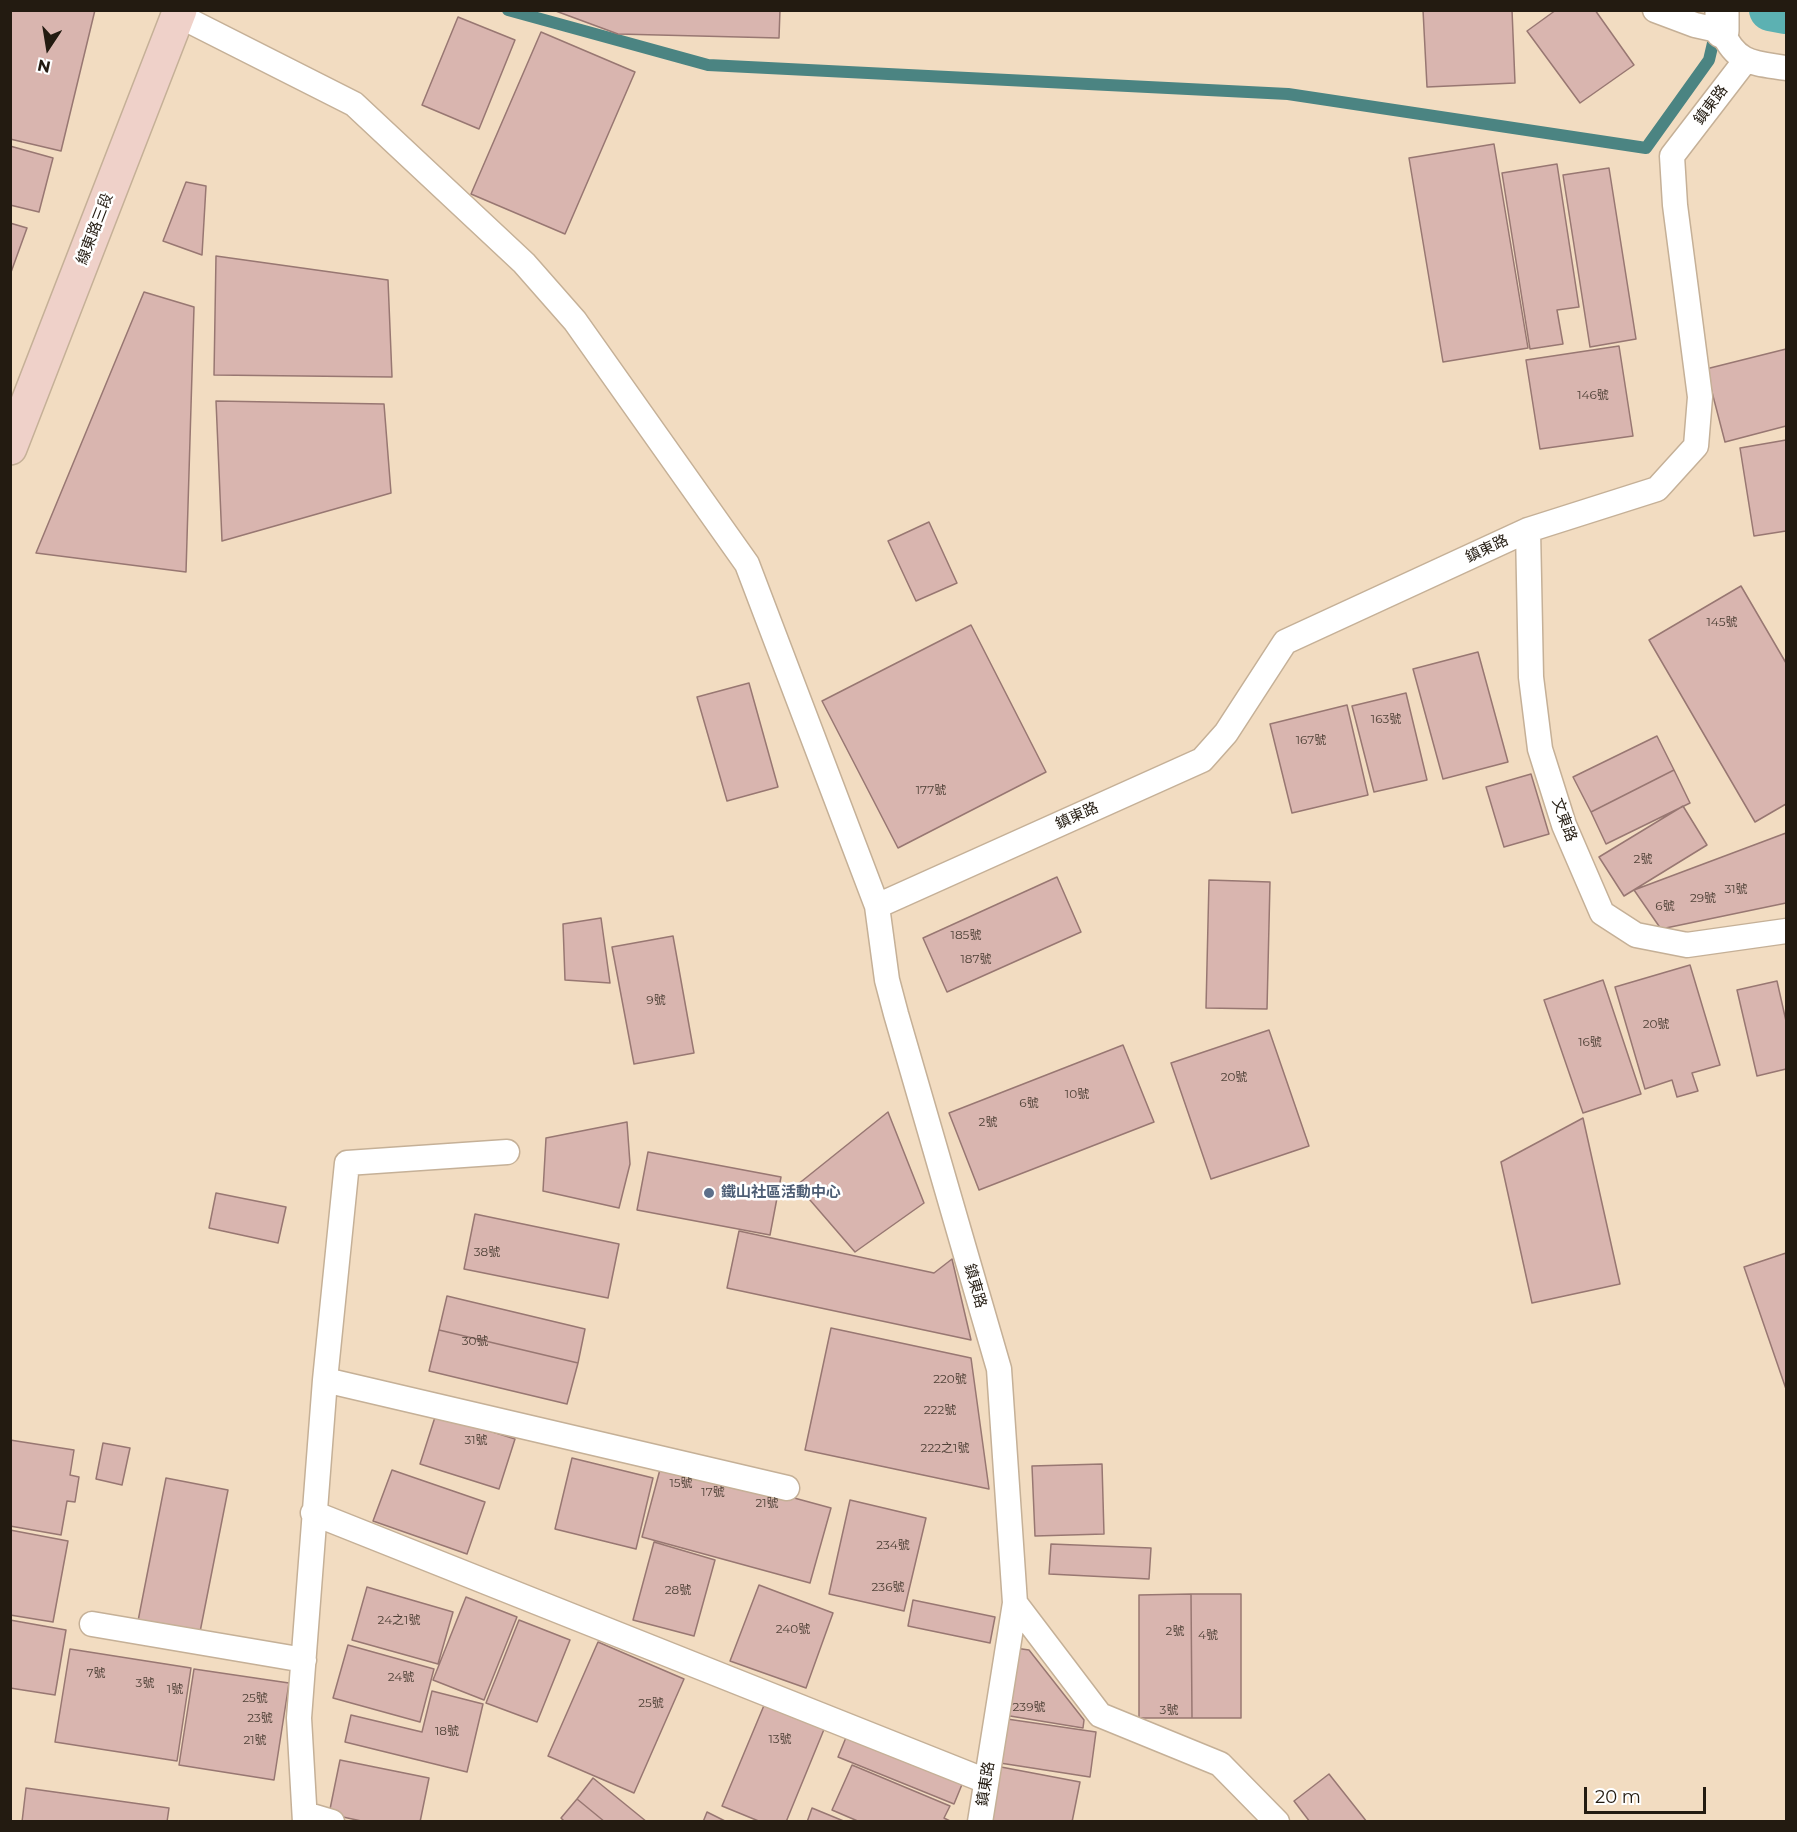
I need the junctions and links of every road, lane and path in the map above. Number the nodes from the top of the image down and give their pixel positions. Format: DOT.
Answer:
graph roads {
  1 [pos="1655,10"];
  2 [pos="179,13"];
  3 [pos="1722,21"];
  4 [pos="1745,61"];
  5 [pos="1786,68"];
  6 [pos="10,448"];
  7 [pos="1528,530"];
  8 [pos="877,906"];
  9 [pos="1786,931"];
  10 [pos="507,1152"];
  11 [pos="325,1380"];
  12 [pos="787,1488"];
  13 [pos="313,1513"];
  14 [pos="1016,1603"];
  15 [pos="92,1624"];
  16 [pos="304,1660"];
  17 [pos="986,1781"];
  18 [pos="305,1818"];
  19 [pos="332,1821"];
  20 [pos="980,1821"];
  21 [pos="1277,1821"];
  1 -- 3 [label="lane"];
  2 -- 6 [label="main road, 線東路三段"];
  2 -- 8 [label="lane"];
  3 -- 4 [label="lane"];
  4 -- 5 [label="lane"];
  4 -- 7 [label="lane, 鎮東路"];
  7 -- 8 [label="lane, 鎮東路"];
  7 -- 9 [label="lane, 文東路"];
  8 -- 14 [label="lane, 鎮東路"];
  10 -- 11 [label="lane"];
  11 -- 12 [label="lane"];
  11 -- 13 [label="lane"];
  13 -- 16 [label="lane"];
  13 -- 17 [label="lane"];
  14 -- 17 [label="lane, 鎮東路"];
  14 -- 21 [label="lane"];
  15 -- 16 [label="lane"];
  16 -- 18 [label="lane"];
  17 -- 20 [label="lane, 鎮東路"];
  18 -- 19 [label="lane"];
}
